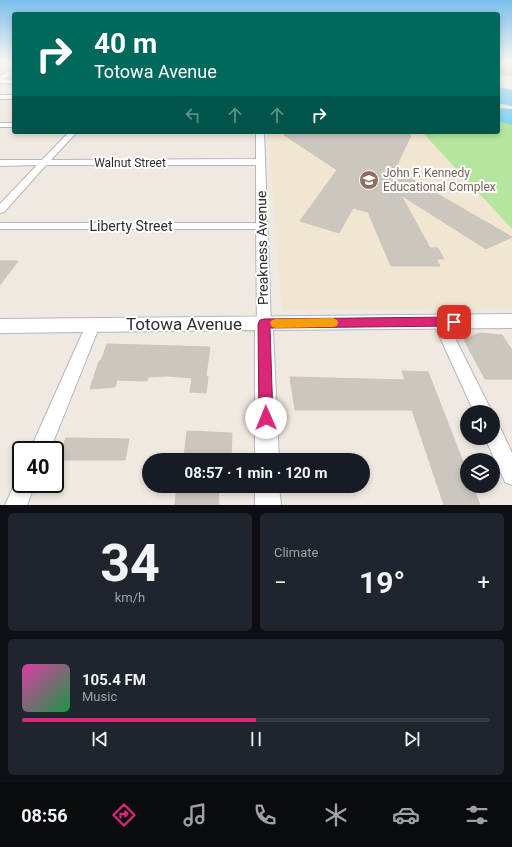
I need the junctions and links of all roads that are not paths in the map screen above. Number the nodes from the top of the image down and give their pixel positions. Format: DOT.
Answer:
graph roads {
  1 [pos="0,97"];
  2 [pos="12,97"];
  3 [pos="0,125"];
  4 [pos="12,125"];
  5 [pos="71,134"];
  6 [pos="260,134"];
  7 [pos="261,162"];
  8 [pos="43,163"];
  9 [pos="0,164"];
  10 [pos="0,210"];
  11 [pos="0,226"];
  12 [pos="262,226"];
  13 [pos="512,321"];
  14 [pos="440,322"];
  15 [pos="264,324"];
  16 [pos="93,325"];
  17 [pos="0,326"];
  18 [pos="479,405"];
  19 [pos="44,441"];
  20 [pos="498,445"];
  21 [pos="267,453"];
  22 [pos="512,475"];
  23 [pos="21,493"];
  24 [pos="268,493"];
  25 [pos="16,505"];
  26 [pos="268,505"];
  1 -- 2 [label="street"];
  3 -- 4 [label="street"];
  5 -- 8 [label="street"];
  6 -- 7 [label="street, Preakness Avenue"];
  7 -- 8 [label="street, Walnut Street"];
  7 -- 12 [label="street, Preakness Avenue"];
  8 -- 9 [label="street, Walnut Street"];
  8 -- 10 [label="street"];
  11 -- 12 [label="street, Liberty Street"];
  12 -- 15 [label="street, Preakness Avenue"];
  13 -- 14 [label="street, Totowa Avenue"];
  14 -- 15 [label="street, Totowa Avenue"];
  14 -- 18 [label="street"];
  15 -- 16 [label="street, Totowa Avenue"];
  15 -- 21 [label="street, Preakness Avenue"];
  16 -- 17 [label="street, Totowa Avenue"];
  16 -- 19 [label="street"];
  20 -- 22 [label="street"];
  23 -- 25 [label="street"];
  24 -- 26 [label="street"];
}
